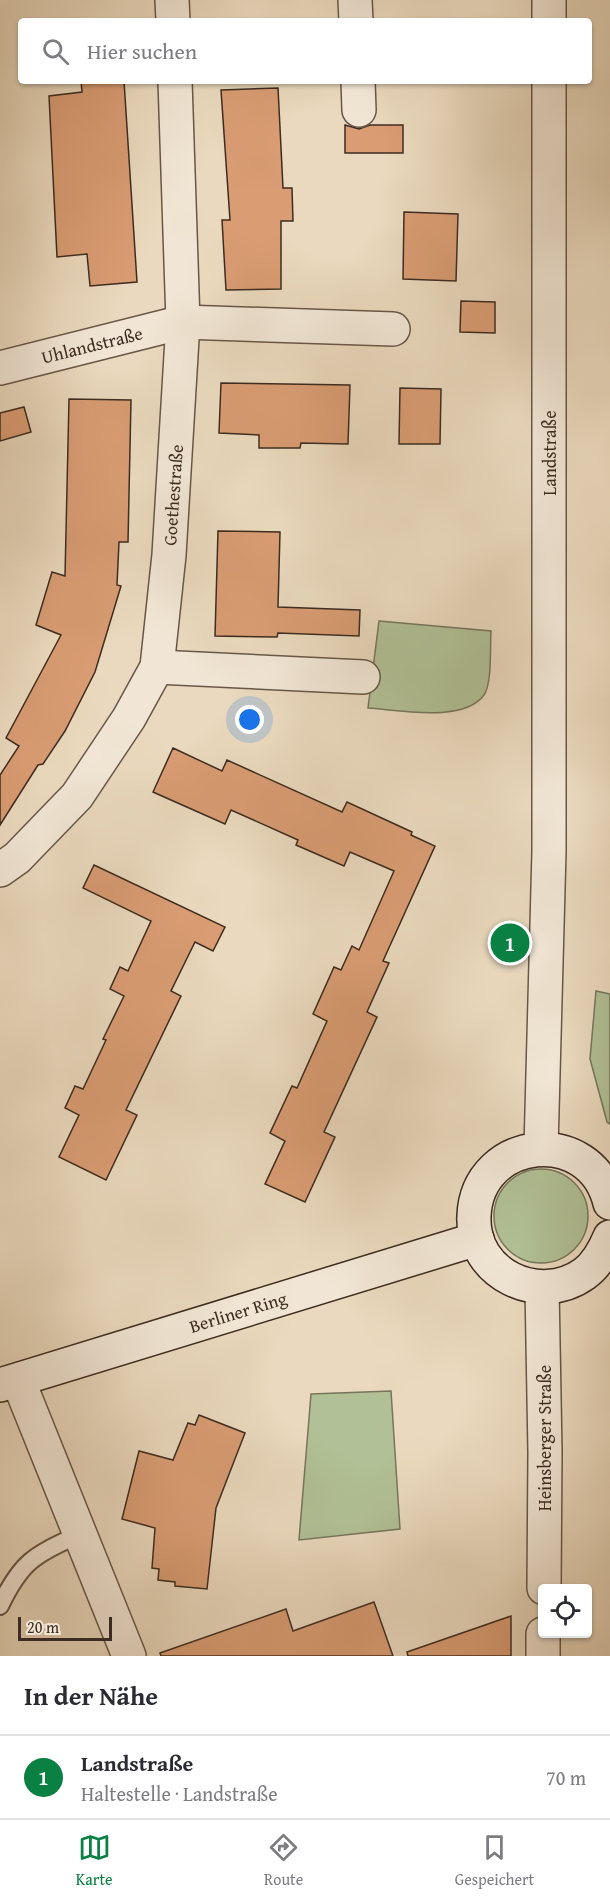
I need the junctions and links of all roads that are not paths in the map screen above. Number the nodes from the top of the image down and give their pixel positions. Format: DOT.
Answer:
graph roads {
  1 [pos="172,0"];
  2 [pos="355,0"];
  3 [pos="549,0"];
  4 [pos="173,18"];
  5 [pos="356,18"];
  6 [pos="549,18"];
  7 [pos="175,84"];
  8 [pos="549,84"];
  9 [pos="183,322"];
  10 [pos="393,328"];
  11 [pos="0,368"];
  12 [pos="157,667"];
  13 [pos="363,677"];
  14 [pos="0,870"];
  15 [pos="541,1149"];
  16 [pos="609,1195"];
  17 [pos="610,1237"];
  18 [pos="477,1239"];
  19 [pos="542,1288"];
  20 [pos="9,1382"];
  21 [pos="80,1534"];
  22 [pos="544,1584"];
  23 [pos="0,1606"];
  24 [pos="543,1638"];
  25 [pos="129,1656"];
  26 [pos="543,1656"];
  1 -- 4 [label="street"];
  2 -- 5 [label="street"];
  3 -- 6 [label="street"];
  7 -- 9 [label="street, Goethestraße"];
  8 -- 15 [label="street, Landstraße"];
  9 -- 10 [label="street"];
  9 -- 11 [label="street, Uhlandstraße"];
  9 -- 12 [label="street, Goethestraße"];
  12 -- 13 [label="street"];
  12 -- 14 [label="street, Goethestraße"];
  15 -- 16 [label="street"];
  15 -- 18 [label="street"];
  17 -- 19 [label="street"];
  18 -- 19 [label="street"];
  18 -- 20 [label="street, Berliner Ring"];
  19 -- 22 [label="street, Heinsberger Straße"];
  20 -- 21 [label="street"];
  21 -- 23 [label="lane"];
  21 -- 25 [label="street"];
  24 -- 26 [label="street"];
}
